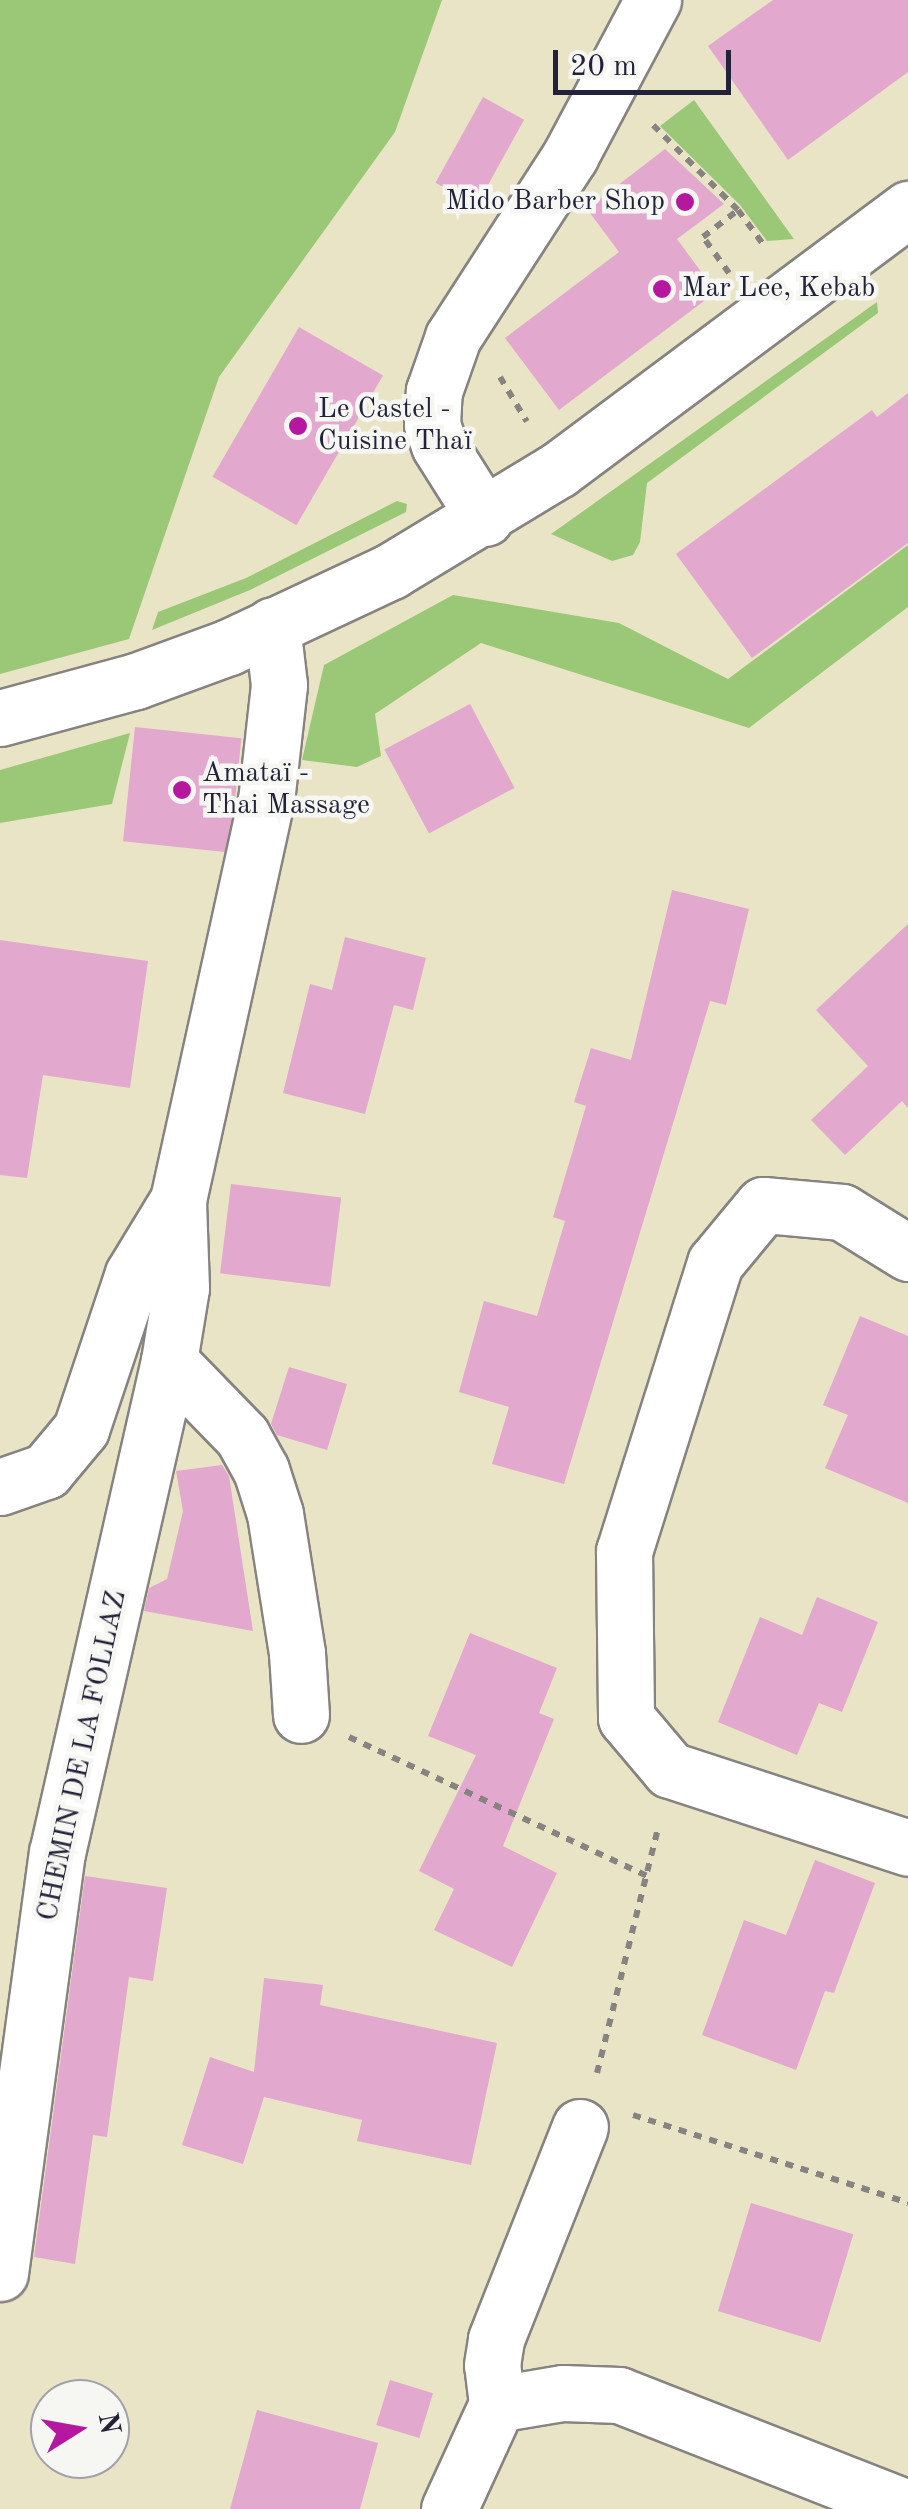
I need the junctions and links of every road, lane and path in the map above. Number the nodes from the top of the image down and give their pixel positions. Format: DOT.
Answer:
graph roads {
  1 [pos="653,0"];
  2 [pos="609,82"];
  3 [pos="908,209"];
  4 [pos="738,210"];
  5 [pos="766,249"];
  6 [pos="739,288"];
  7 [pos="485,518"];
  8 [pos="272,626"];
  9 [pos="0,718"];
  10 [pos="178,1200"];
  11 [pos="908,1253"];
  12 [pos="169,1361"];
  13 [pos="0,1487"];
  14 [pos="300,1715"];
  15 [pos="670,1770"];
  16 [pos="908,1848"];
  17 [pos="647,1876"];
  18 [pos="584,2114"];
  19 [pos="908,2203"];
  20 [pos="0,2274"];
  21 [pos="497,2404"];
  22 [pos="908,2508"];
  23 [pos="449,2509"];
  1 -- 2 [label="street"];
  2 -- 4 [label="path"];
  2 -- 7 [label="street"];
  3 -- 7 [label="street"];
  4 -- 5 [label="path"];
  4 -- 6 [label="path"];
  7 -- 8 [label="street"];
  8 -- 9 [label="street"];
  8 -- 10 [label="street, CHEMIN DE LA FOLLAZ"];
  10 -- 12 [label="street, CHEMIN DE LA FOLLAZ"];
  10 -- 13 [label="street"];
  11 -- 15 [label="street"];
  12 -- 14 [label="street"];
  12 -- 20 [label="street, CHEMIN DE LA FOLLAZ"];
  14 -- 17 [label="path"];
  15 -- 16 [label="street"];
  15 -- 17 [label="path"];
  17 -- 18 [label="path"];
  18 -- 19 [label="path"];
  18 -- 21 [label="street"];
  21 -- 22 [label="street"];
  21 -- 23 [label="street"];
}
